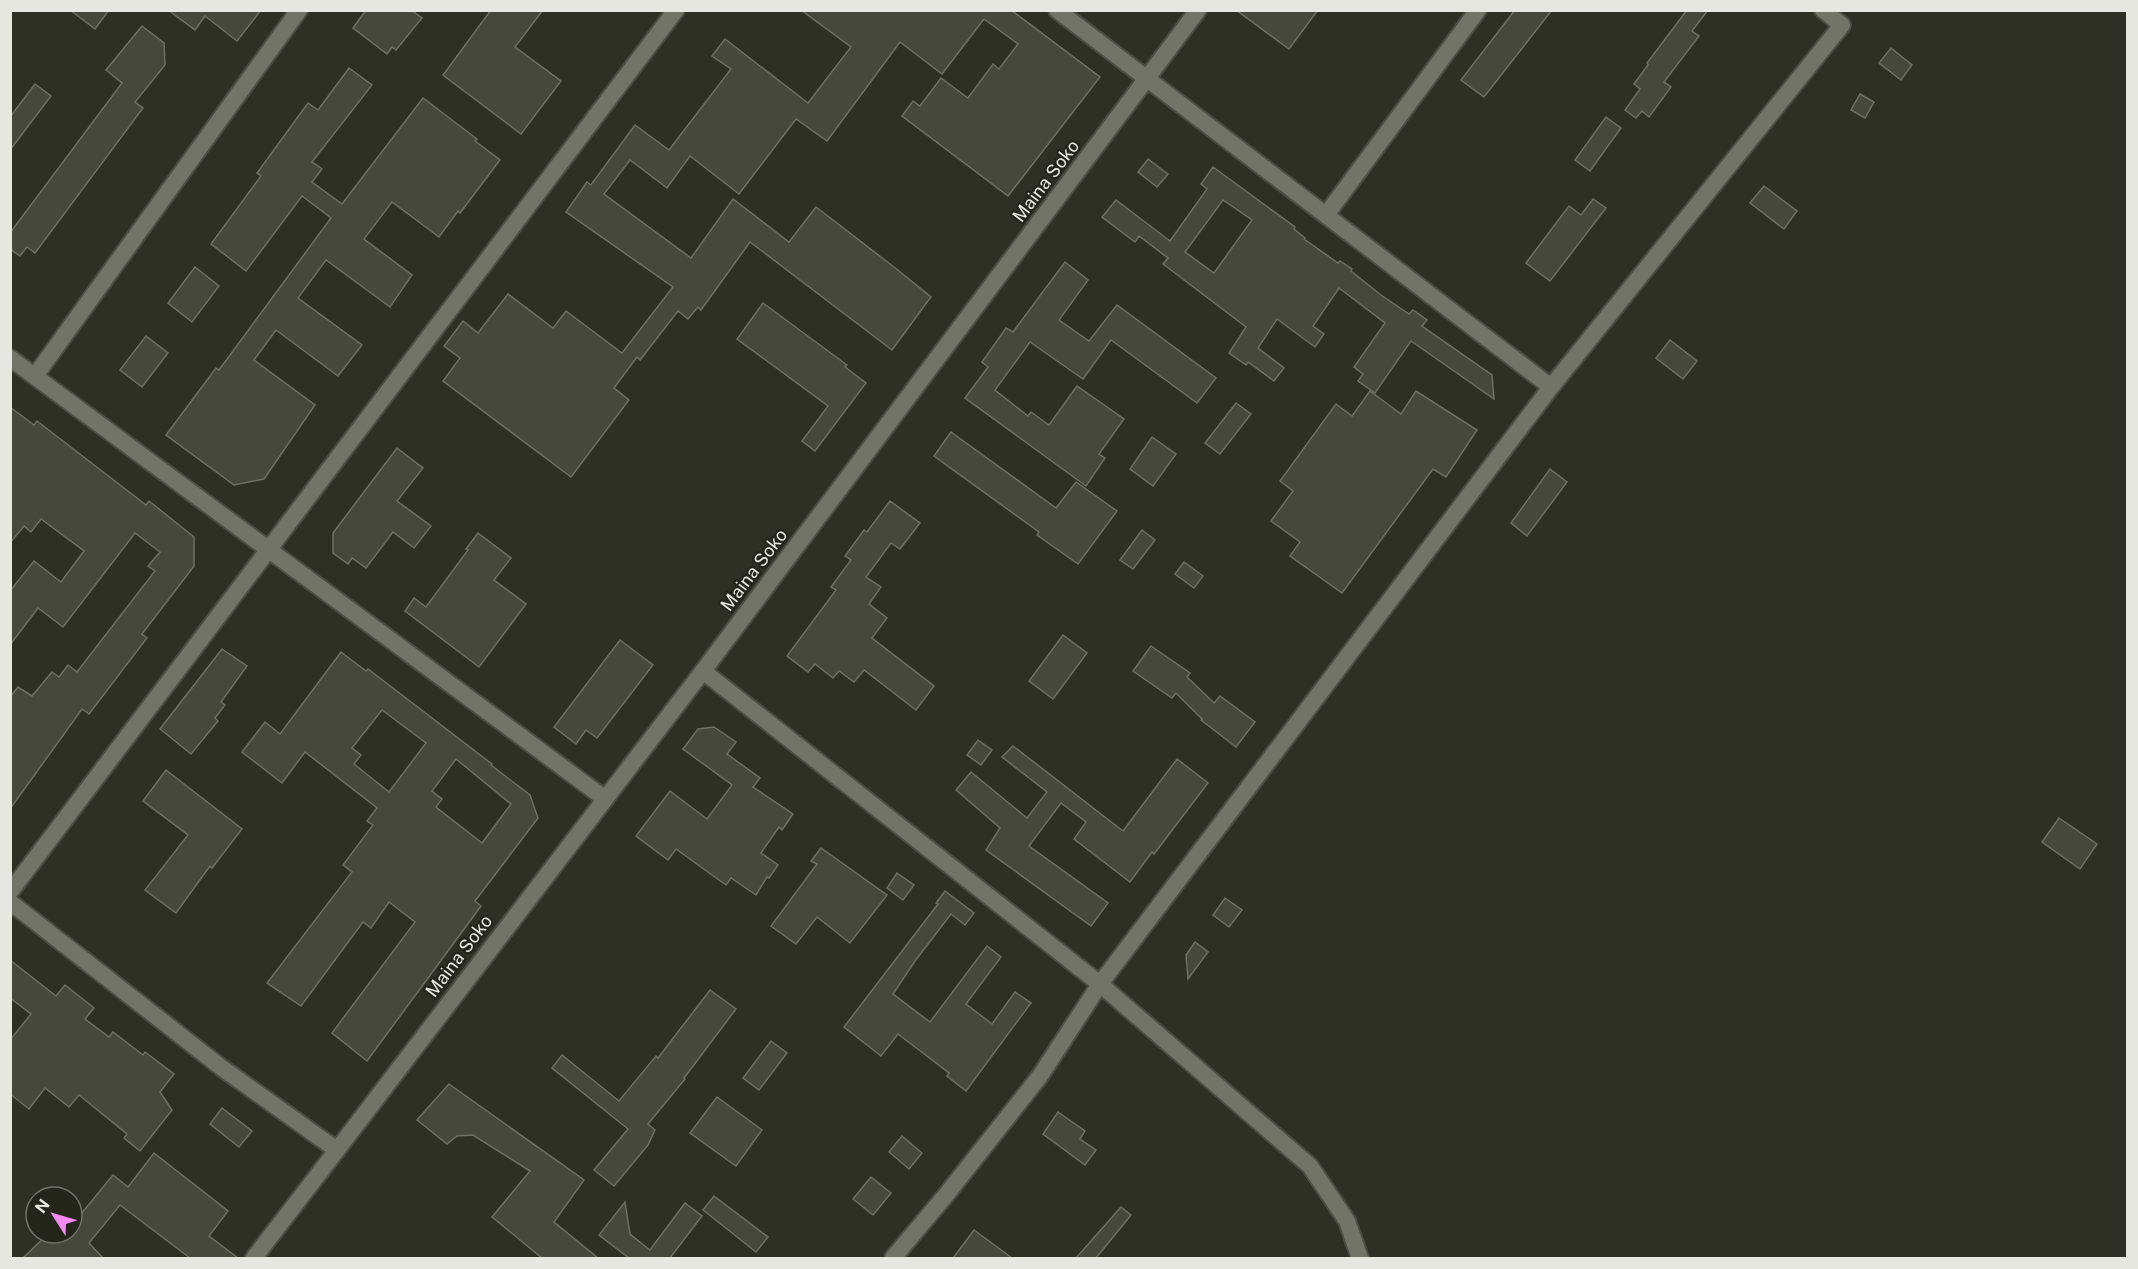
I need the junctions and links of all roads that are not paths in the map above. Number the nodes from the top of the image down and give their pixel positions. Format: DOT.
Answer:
graph roads {
  1 [pos="299,10"];
  2 [pos="676,10"];
  3 [pos="1057,10"];
  4 [pos="1198,10"];
  5 [pos="1478,10"];
  6 [pos="1823,10"];
  7 [pos="1147,79"];
  8 [pos="1326,215"];
  9 [pos="10,358"];
  10 [pos="35,376"];
  11 [pos="1551,387"];
  12 [pos="270,550"];
  13 [pos="703,671"];
  14 [pos="604,798"];
  15 [pos="10,892"];
  16 [pos="10,902"];
  17 [pos="1100,984"];
  18 [pos="337,1150"];
  19 [pos="254,1258"];
  20 [pos="892,1258"];
  21 [pos="1360,1258"];
  1 -- 10 [label="street"];
  2 -- 12 [label="street"];
  3 -- 7 [label="street"];
  4 -- 7 [label="street, Maina Soko"];
  5 -- 8 [label="street"];
  6 -- 11 [label="street"];
  7 -- 8 [label="street"];
  7 -- 13 [label="street, Maina Soko"];
  8 -- 11 [label="street"];
  9 -- 10 [label="street"];
  10 -- 12 [label="street"];
  11 -- 17 [label="street"];
  12 -- 14 [label="street"];
  12 -- 15 [label="street"];
  13 -- 14 [label="street, Maina Soko"];
  13 -- 17 [label="street"];
  14 -- 18 [label="street, Maina Soko"];
  16 -- 18 [label="street"];
  17 -- 20 [label="street"];
  17 -- 21 [label="street"];
  18 -- 19 [label="street, Maina Soko"];
}
